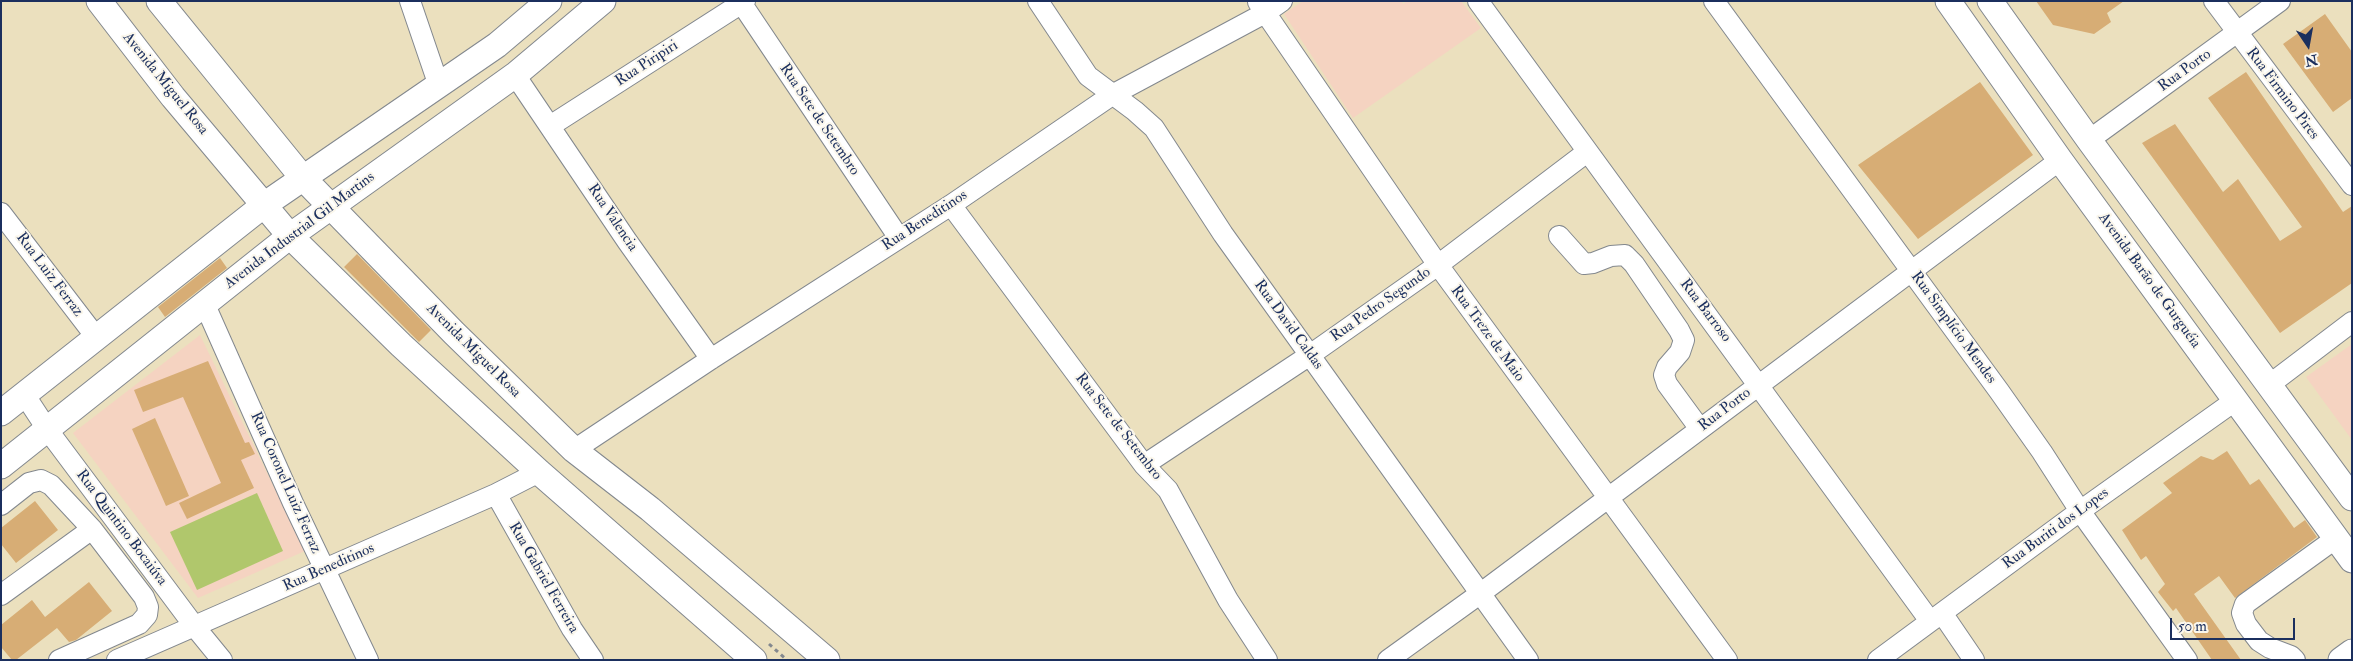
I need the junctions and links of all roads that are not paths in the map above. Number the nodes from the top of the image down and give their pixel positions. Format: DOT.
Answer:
graph roads {
  1 [pos="99,1"];
  2 [pos="159,1"];
  3 [pos="410,1"];
  4 [pos="549,1"];
  5 [pos="603,1"];
  6 [pos="1038,1"];
  7 [pos="1282,1"];
  8 [pos="1478,1"];
  9 [pos="1714,1"];
  10 [pos="1948,1"];
  11 [pos="1990,1"];
  12 [pos="2214,1"];
  13 [pos="2280,1"];
  14 [pos="743,2"];
  15 [pos="1261,7"];
  16 [pos="2236,33"];
  17 [pos="516,75"];
  18 [pos="439,86"];
  19 [pos="1112,94"];
  20 [pos="550,126"];
  21 [pos="2089,140"];
  22 [pos="1587,152"];
  23 [pos="2060,160"];
  24 [pos="302,177"];
  25 [pos="2352,185"];
  26 [pos="951,204"];
  27 [pos="264,205"];
  28 [pos="330,206"];
  29 [pos="1,213"];
  30 [pos="290,236"];
  31 [pos="1559,236"];
  32 [pos="899,238"];
  33 [pos="1438,265"];
  34 [pos="1911,270"];
  35 [pos="205,305"];
  36 [pos="2352,322"];
  37 [pos="96,337"];
  38 [pos="1310,355"];
  39 [pos="711,359"];
  40 [pos="1759,384"];
  41 [pos="2269,384"];
  42 [pos="24,394"];
  43 [pos="2236,400"];
  44 [pos="1,413"];
  45 [pos="47,429"];
  46 [pos="1700,429"];
  47 [pos="574,450"];
  48 [pos="1144,465"];
  49 [pos="1,466"];
  50 [pos="539,472"];
  51 [pos="496,494"];
  52 [pos="2352,498"];
  53 [pos="1607,499"];
  54 [pos="1,505"];
  55 [pos="2080,511"];
  56 [pos="92,530"];
  57 [pos="2335,539"];
  58 [pos="2352,560"];
  59 [pos="324,570"];
  60 [pos="1481,593"];
  61 [pos="1,595"];
  62 [pos="1936,617"];
  63 [pos="195,627"];
  64 [pos="2352,652"];
  65 [pos="119,659"];
  66 [pos="59,660"];
  67 [pos="222,660"];
  68 [pos="368,660"];
  69 [pos="593,660"];
  70 [pos="754,660"];
  71 [pos="827,660"];
  72 [pos="1268,660"];
  73 [pos="1388,660"];
  74 [pos="1528,660"];
  75 [pos="1727,660"];
  76 [pos="1878,660"];
  77 [pos="1974,660"];
  78 [pos="2187,660"];
  79 [pos="2295,660"];
  80 [pos="2341,660"];
  1 -- 27 [label="main road, Avenida Miguel Rosa"];
  2 -- 24 [label="main road, Avenida Miguel Rosa"];
  3 -- 18 [label="street"];
  4 -- 18 [label="main road"];
  5 -- 17 [label="main road, Avenida Industrial Gil Martins"];
  6 -- 19 [label="street, Rua David Caldas"];
  7 -- 15 [label="street, Rua Beneditinos"];
  8 -- 22 [label="street, Rua Barroso"];
  9 -- 34 [label="street, Rua Simplício Mendes"];
  10 -- 23 [label="main road, Avenida Barão de Gurguéia"];
  11 -- 21 [label="main road"];
  12 -- 16 [label="street, Rua Firmino Pires"];
  13 -- 16 [label="street, Rua Porto"];
  14 -- 20 [label="street, Rua Piripiri"];
  14 -- 32 [label="street, Rua Sete de Setembro"];
  15 -- 19 [label="street, Rua Beneditinos"];
  15 -- 33 [label="street, Rua Treze de Maio"];
  16 -- 21 [label="street, Rua Porto"];
  16 -- 25 [label="street, Rua Firmino Pires"];
  17 -- 20 [label="street, Rua Valencia"];
  17 -- 28 [label="main road, Avenida Industrial Gil Martins"];
  18 -- 24 [label="main road"];
  19 -- 26 [label="street, Rua Beneditinos"];
  19 -- 38 [label="street, Rua David Caldas"];
  20 -- 39 [label="street, Rua Valencia"];
  21 -- 41 [label="main road"];
  22 -- 33 [label="street, Rua Pedro Segundo"];
  22 -- 40 [label="street, Rua Barroso"];
  23 -- 34 [label="street, Rua Porto"];
  23 -- 43 [label="main road, Avenida Barão de Gurguéia"];
  24 -- 27 [label="main road"];
  24 -- 28 [label="main road, Avenida Miguel Rosa"];
  26 -- 32 [label="street, Rua Beneditinos"];
  26 -- 48 [label="street, Rua Sete de Setembro"];
  27 -- 30 [label="main road, Avenida Miguel Rosa"];
  27 -- 37 [label="main road"];
  28 -- 30 [label="main road, Avenida Industrial Gil Martins"];
  28 -- 47 [label="main road, Avenida Miguel Rosa"];
  29 -- 37 [label="street, Rua Luiz Ferraz"];
  30 -- 35 [label="main road, Avenida Industrial Gil Martins"];
  30 -- 50 [label="main road, Avenida Miguel Rosa"];
  31 -- 46 [label="street"];
  32 -- 39 [label="street, Rua Beneditinos"];
  33 -- 38 [label="street, Rua Pedro Segundo"];
  33 -- 53 [label="street, Rua Treze de Maio"];
  34 -- 40 [label="street, Rua Porto"];
  34 -- 55 [label="street, Rua Simplício Mendes"];
  35 -- 45 [label="main road, Avenida Industrial Gil Martins"];
  35 -- 59 [label="street, Rua Coronel Luiz Ferraz"];
  36 -- 41 [label="street"];
  37 -- 42 [label="main road"];
  38 -- 48 [label="street, Rua Pedro Segundo"];
  38 -- 60 [label="street, Rua David Caldas"];
  39 -- 47 [label="street, Rua Beneditinos"];
  40 -- 46 [label="street, Rua Porto"];
  40 -- 62 [label="street, Rua Barroso"];
  41 -- 52 [label="main road"];
  42 -- 44 [label="main road"];
  42 -- 45 [label="street, Rua Quintino Bocaiúva"];
  43 -- 55 [label="street, Rua Buriti dos Lopes"];
  43 -- 57 [label="main road, Avenida Barão de Gurguéia"];
  45 -- 49 [label="main road, Avenida Industrial Gil Martins"];
  45 -- 63 [label="street, Rua Quintino Bocaiúva"];
  46 -- 53 [label="street, Rua Porto"];
  47 -- 71 [label="main road, Avenida Miguel Rosa"];
  48 -- 72 [label="street, Rua Sete de Setembro"];
  50 -- 51 [label="street, Rua Beneditinos"];
  50 -- 70 [label="main road, Avenida Miguel Rosa"];
  51 -- 59 [label="street, Rua Beneditinos"];
  51 -- 69 [label="street, Rua Gabriel Ferreira"];
  53 -- 60 [label="street, Rua Porto"];
  53 -- 75 [label="street, Rua Treze de Maio"];
  54 -- 56 [label="street"];
  55 -- 62 [label="street, Rua Buriti dos Lopes"];
  55 -- 78 [label="street, Rua Simplício Mendes"];
  56 -- 61 [label="street"];
  56 -- 66 [label="street"];
  57 -- 58 [label="main road, Avenida Barão de Gurguéia"];
  57 -- 79 [label="street"];
  59 -- 63 [label="street, Rua Beneditinos"];
  59 -- 68 [label="street, Rua Coronel Luiz Ferraz"];
  60 -- 73 [label="street, Rua Porto"];
  60 -- 74 [label="street, Rua David Caldas"];
  62 -- 76 [label="street, Rua Buriti dos Lopes"];
  62 -- 77 [label="street, Rua Barroso"];
  63 -- 65 [label="street, Rua Beneditinos"];
  63 -- 67 [label="street, Rua Quintino Bocaiúva"];
  64 -- 80 [label="main road"];
}
